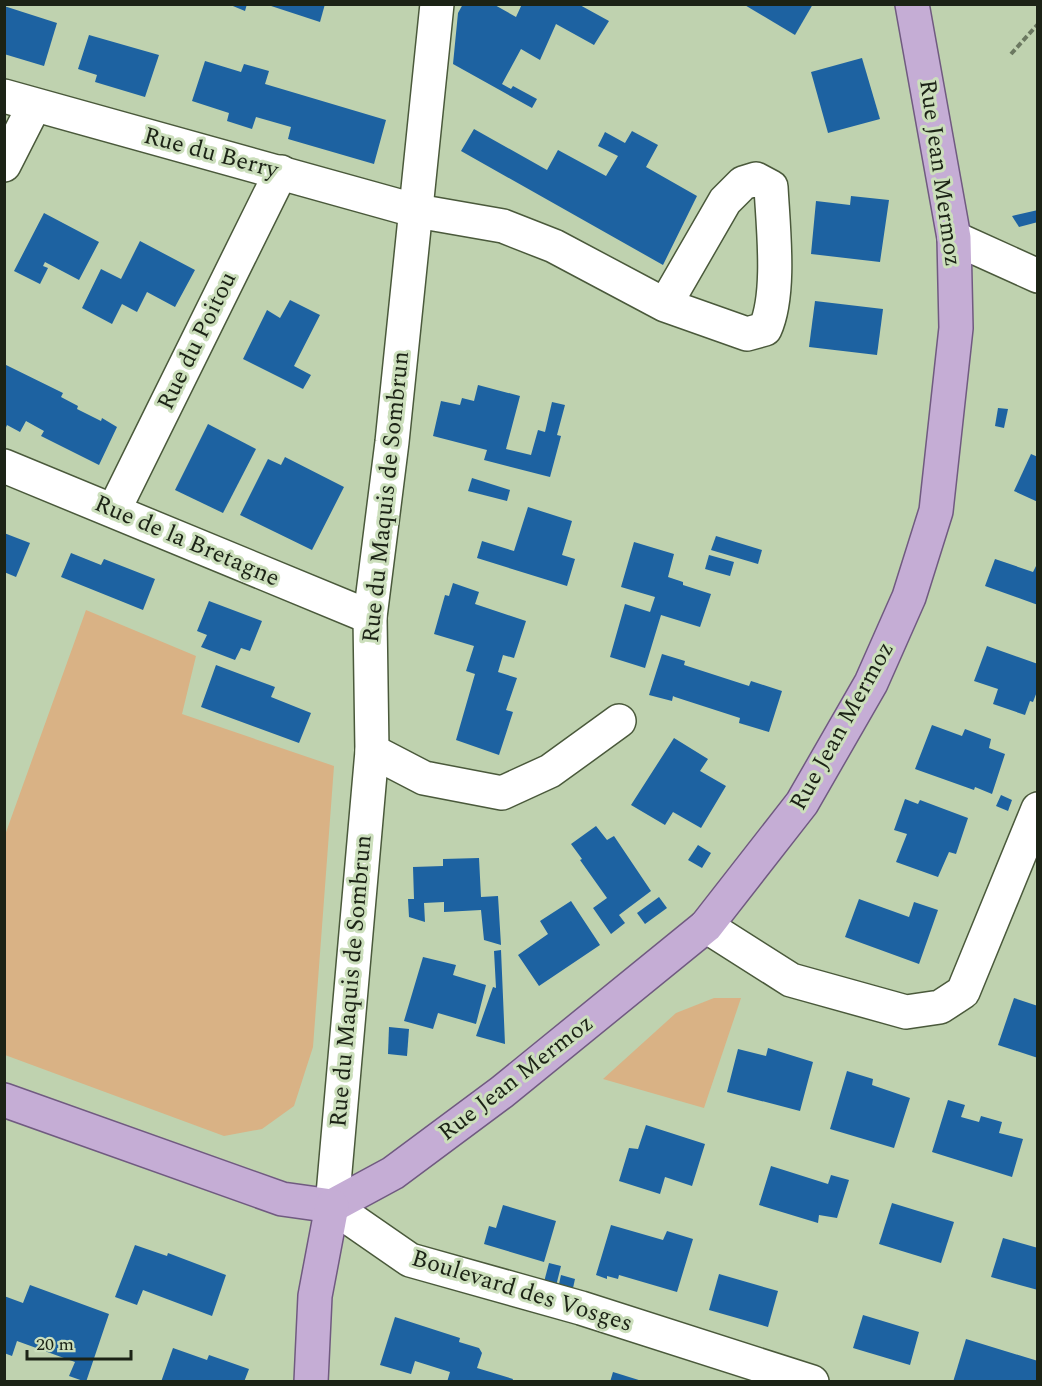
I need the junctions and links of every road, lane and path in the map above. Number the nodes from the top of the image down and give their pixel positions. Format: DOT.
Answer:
graph roads {
  1 [pos="437,4"];
  2 [pos="912,4"];
  3 [pos="1038,24"];
  4 [pos="1011,54"];
  5 [pos="19,101"];
  6 [pos="4,165"];
  7 [pos="281,172"];
  8 [pos="417,211"];
  9 [pos="954,238"];
  10 [pos="1038,276"];
  11 [pos="664,305"];
  12 [pos="4,466"];
  13 [pos="114,510"];
  14 [pos="370,617"];
  15 [pos="619,721"];
  16 [pos="372,751"];
  17 [pos="1038,809"];
  18 [pos="706,926"];
  19 [pos="4,1100"];
  20 [pos="332,1206"];
  21 [pos="311,1382"];
  22 [pos="813,1382"];
  1 -- 8 [label="street, Rue du Maquis de Sombrun"];
  2 -- 9 [label="main road, Rue Jean Mermoz"];
  3 -- 4 [label="path"];
  5 -- 6 [label="street"];
  5 -- 7 [label="street, Rue du Berry"];
  7 -- 8 [label="street, Rue du Berry"];
  7 -- 13 [label="street, Rue du Poitou"];
  8 -- 11 [label="street, Rue du Berry"];
  8 -- 14 [label="street, Rue du Maquis de Sombrun"];
  9 -- 10 [label="street"];
  9 -- 18 [label="main road, Rue Jean Mermoz"];
  11 -- 11 [label="street, Rue du Berry"];
  12 -- 13 [label="street, Rue de la Bretagne"];
  13 -- 14 [label="street, Rue de la Bretagne"];
  14 -- 16 [label="street, Rue du Maquis de Sombrun"];
  15 -- 16 [label="street"];
  16 -- 20 [label="street, Rue du Maquis de Sombrun"];
  17 -- 18 [label="street"];
  18 -- 20 [label="main road, Rue Jean Mermoz"];
  19 -- 20 [label="main road, Boulevard des Vosges"];
  20 -- 21 [label="main road"];
  20 -- 22 [label="street, Boulevard des Vosges"];
}
